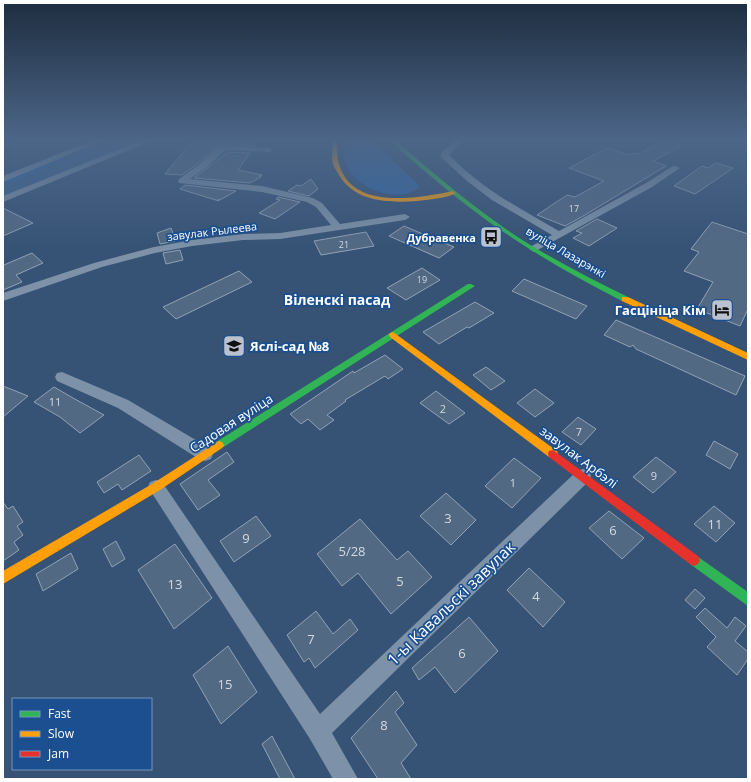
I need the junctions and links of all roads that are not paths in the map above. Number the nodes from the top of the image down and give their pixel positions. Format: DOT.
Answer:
graph roads {
  1 [pos="61,175"];
  2 [pos="190,175"];
  3 [pos="343,175"];
  4 [pos="433,175"];
  5 [pos="467,175"];
  6 [pos="664,175"];
  7 [pos="453,193"];
  8 [pos="3,199"];
  9 [pos="405,217"];
  10 [pos="337,227"];
  11 [pos="559,234"];
  12 [pos="534,249"];
  13 [pos="471,286"];
  14 [pos="3,297"];
  15 [pos="393,335"];
  16 [pos="748,357"];
  17 [pos="62,377"];
  18 [pos="205,454"];
  19 [pos="583,476"];
  20 [pos="156,487"];
  21 [pos="3,578"];
  22 [pos="748,600"];
  23 [pos="318,730"];
  24 [pos="346,779"];
  1 -- 8 [label="street"];
  2 -- 10 [label="street"];
  3 -- 7 [label="street"];
  4 -- 7 [label="street, вуліца Лазарэнкі"];
  5 -- 11 [label="street"];
  6 -- 11 [label="street"];
  7 -- 12 [label="street, вуліца Лазарэнкі"];
  9 -- 10 [label="street, завулак Рылеева"];
  10 -- 14 [label="street, завулак Рылеева"];
  11 -- 12 [label="street"];
  12 -- 16 [label="street, вуліца Лазарэнкі"];
  13 -- 15 [label="street, Садовая вуліца"];
  15 -- 18 [label="street, Садовая вуліца"];
  15 -- 19 [label="street, завулак Арбэлі"];
  17 -- 18 [label="street"];
  18 -- 20 [label="street, Садовая вуліца"];
  19 -- 22 [label="street, завулак Арбэлі"];
  19 -- 23 [label="street, 1-ы Кавальскі завулак"];
  20 -- 21 [label="street, Садовая вуліца"];
  20 -- 23 [label="street"];
  23 -- 24 [label="street"];
}
